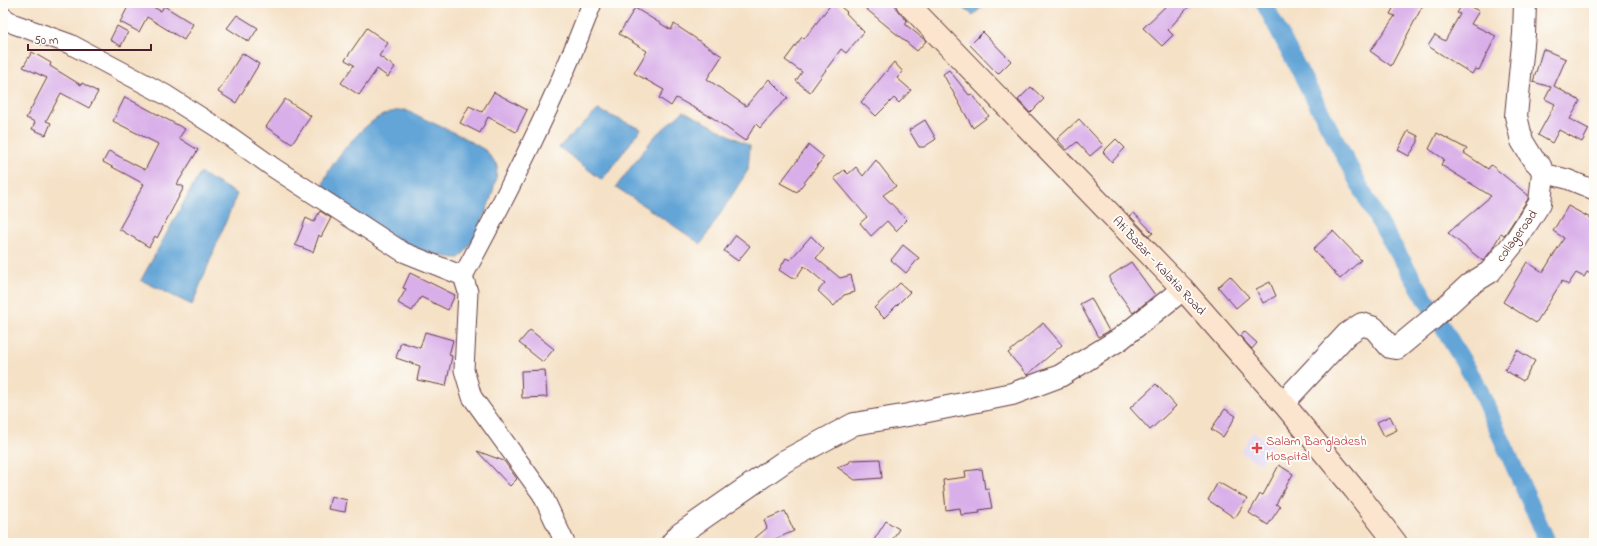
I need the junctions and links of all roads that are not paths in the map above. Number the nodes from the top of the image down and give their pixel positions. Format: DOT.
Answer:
graph roads {
  1 [pos="592,3"];
  2 [pos="906,3"];
  3 [pos="1525,3"];
  4 [pos="3,17"];
  5 [pos="1543,173"];
  6 [pos="1594,190"];
  7 [pos="463,276"];
  8 [pos="1183,289"];
  9 [pos="1283,404"];
  10 [pos="565,543"];
  11 [pos="672,543"];
  12 [pos="1396,543"];
  1 -- 7 [label="street"];
  2 -- 8 [label="main road, Ati Bazar - Kalatia Road"];
  3 -- 5 [label="street"];
  4 -- 7 [label="street"];
  5 -- 6 [label="street"];
  5 -- 9 [label="street, collageroad"];
  7 -- 10 [label="street"];
  8 -- 9 [label="main road, Ati Bazar - Kalatia Road"];
  8 -- 11 [label="street"];
  9 -- 12 [label="main road, Ati Bazar - Kalatia Road"];
}
